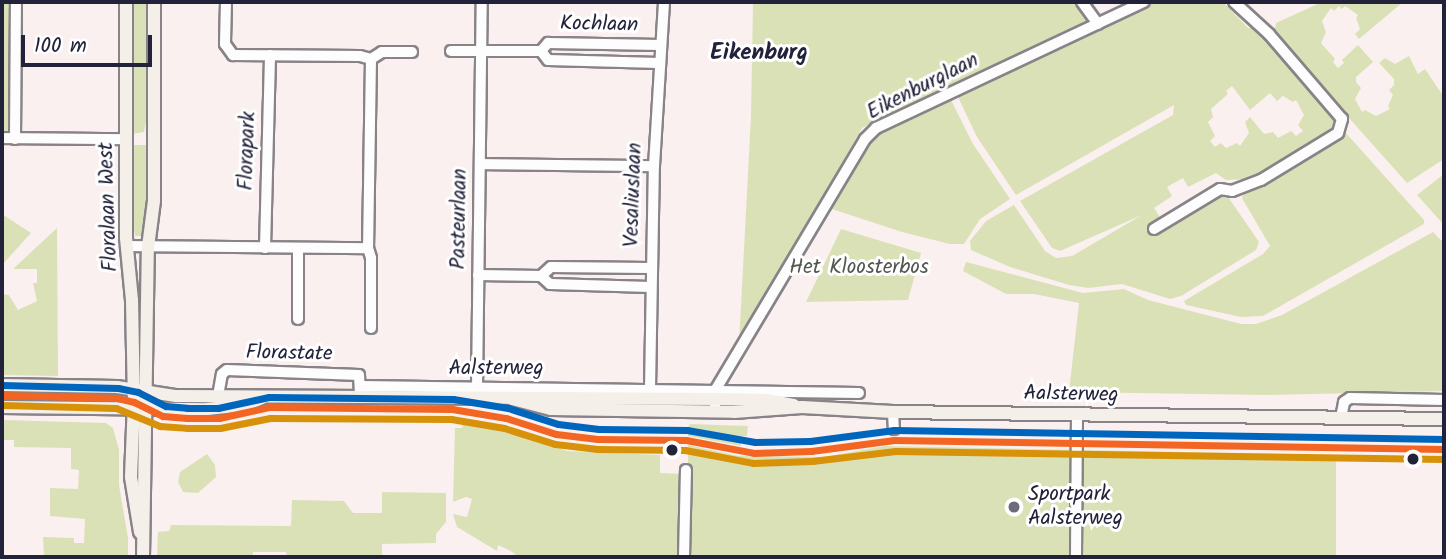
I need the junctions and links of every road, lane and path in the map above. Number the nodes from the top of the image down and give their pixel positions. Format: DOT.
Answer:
graph roads {
  1 [pos="16,2"];
  2 [pos="126,2"];
  3 [pos="154,2"];
  4 [pos="226,2"];
  5 [pos="482,2"];
  6 [pos="664,2"];
  7 [pos="1082,2"];
  8 [pos="1144,2"];
  9 [pos="1234,2"];
  10 [pos="1098,24"];
  11 [pos="660,45"];
  12 [pos="451,51"];
  13 [pos="481,51"];
  14 [pos="541,51"];
  15 [pos="412,52"];
  16 [pos="270,55"];
  17 [pos="371,59"];
  18 [pos="659,63"];
  19 [pos="2,138"];
  20 [pos="15,139"];
  21 [pos="126,139"];
  22 [pos="480,164"];
  23 [pos="654,166"];
  24 [pos="1154,229"];
  25 [pos="127,246"];
  26 [pos="148,247"];
  27 [pos="265,248"];
  28 [pos="298,248"];
  29 [pos="368,248"];
  30 [pos="650,268"];
  31 [pos="478,275"];
  32 [pos="541,276"];
  33 [pos="650,287"];
  34 [pos="298,319"];
  35 [pos="371,328"];
  36 [pos="2,385"];
  37 [pos="477,388"];
  38 [pos="650,389"];
  39 [pos="360,391"];
  40 [pos="140,393"];
  41 [pos="859,393"];
  42 [pos="218,396"];
  43 [pos="266,397"];
  44 [pos="715,400"];
  45 [pos="1444,400"];
  46 [pos="2,407"];
  47 [pos="140,410"];
  48 [pos="893,412"];
  49 [pos="1077,414"];
  50 [pos="1341,418"];
  51 [pos="1444,419"];
  52 [pos="894,429"];
  53 [pos="686,470"];
  54 [pos="143,557"];
  55 [pos="684,557"];
  56 [pos="1076,557"];
  1 -- 20 [label="street"];
  2 -- 21 [label="main road, Floralaan West"];
  3 -- 26 [label="main road, Floralaan West"];
  4 -- 16 [label="street"];
  5 -- 13 [label="street, Pasteurlaan"];
  6 -- 11 [label="street, Vesaliuslaan"];
  7 -- 10 [label="street"];
  8 -- 10 [label="street"];
  9 -- 24 [label="street"];
  10 -- 44 [label="street, Eikenburglaan"];
  11 -- 14 [label="street, Kochlaan"];
  11 -- 18 [label="street, Vesaliuslaan"];
  12 -- 13 [label="street"];
  13 -- 14 [label="street, Kochlaan"];
  13 -- 22 [label="street, Pasteurlaan"];
  14 -- 18 [label="street, Kochlaan"];
  15 -- 17 [label="street"];
  16 -- 17 [label="street"];
  16 -- 27 [label="street, Florapark"];
  17 -- 29 [label="street"];
  18 -- 23 [label="street, Vesaliuslaan"];
  19 -- 20 [label="street"];
  20 -- 21 [label="street"];
  21 -- 25 [label="main road, Floralaan West"];
  22 -- 23 [label="street"];
  22 -- 31 [label="street, Pasteurlaan"];
  23 -- 30 [label="street, Vesaliuslaan"];
  25 -- 26 [label="street"];
  25 -- 40 [label="main road, Floralaan West"];
  26 -- 27 [label="street"];
  26 -- 40 [label="main road, Floralaan West"];
  27 -- 28 [label="street"];
  28 -- 29 [label="street"];
  28 -- 34 [label="street"];
  29 -- 35 [label="street"];
  30 -- 32 [label="street"];
  30 -- 33 [label="street, Vesaliuslaan"];
  31 -- 32 [label="street"];
  31 -- 37 [label="street, Pasteurlaan"];
  32 -- 33 [label="street"];
  33 -- 38 [label="street, Vesaliuslaan"];
  36 -- 40 [label="main road, Aalsterweg"];
  37 -- 38 [label="street, Aalsterweg"];
  37 -- 39 [label="street, Aalsterweg"];
  38 -- 44 [label="street, Aalsterweg"];
  39 -- 42 [label="street, Florastate"];
  39 -- 43 [label="main road, Aalsterweg"];
  39 -- 44 [label="main road, Aalsterweg"];
  40 -- 42 [label="main road, Aalsterweg"];
  40 -- 47 [label="main road, Floralaan West"];
  41 -- 44 [label="street, Aalsterweg"];
  42 -- 43 [label="main road, Aalsterweg"];
  43 -- 47 [label="main road, Aalsterweg"];
  44 -- 48 [label="main road, Aalsterweg"];
  45 -- 50 [label="street"];
  46 -- 47 [label="main road, Aalsterweg"];
  47 -- 54 [label="main road, Floralaan West"];
  48 -- 49 [label="main road, Aalsterweg"];
  48 -- 52 [label="street"];
  49 -- 50 [label="main road, Aalsterweg"];
  49 -- 56 [label="street"];
  50 -- 51 [label="main road, Aalsterweg"];
  53 -- 55 [label="street"];
}
